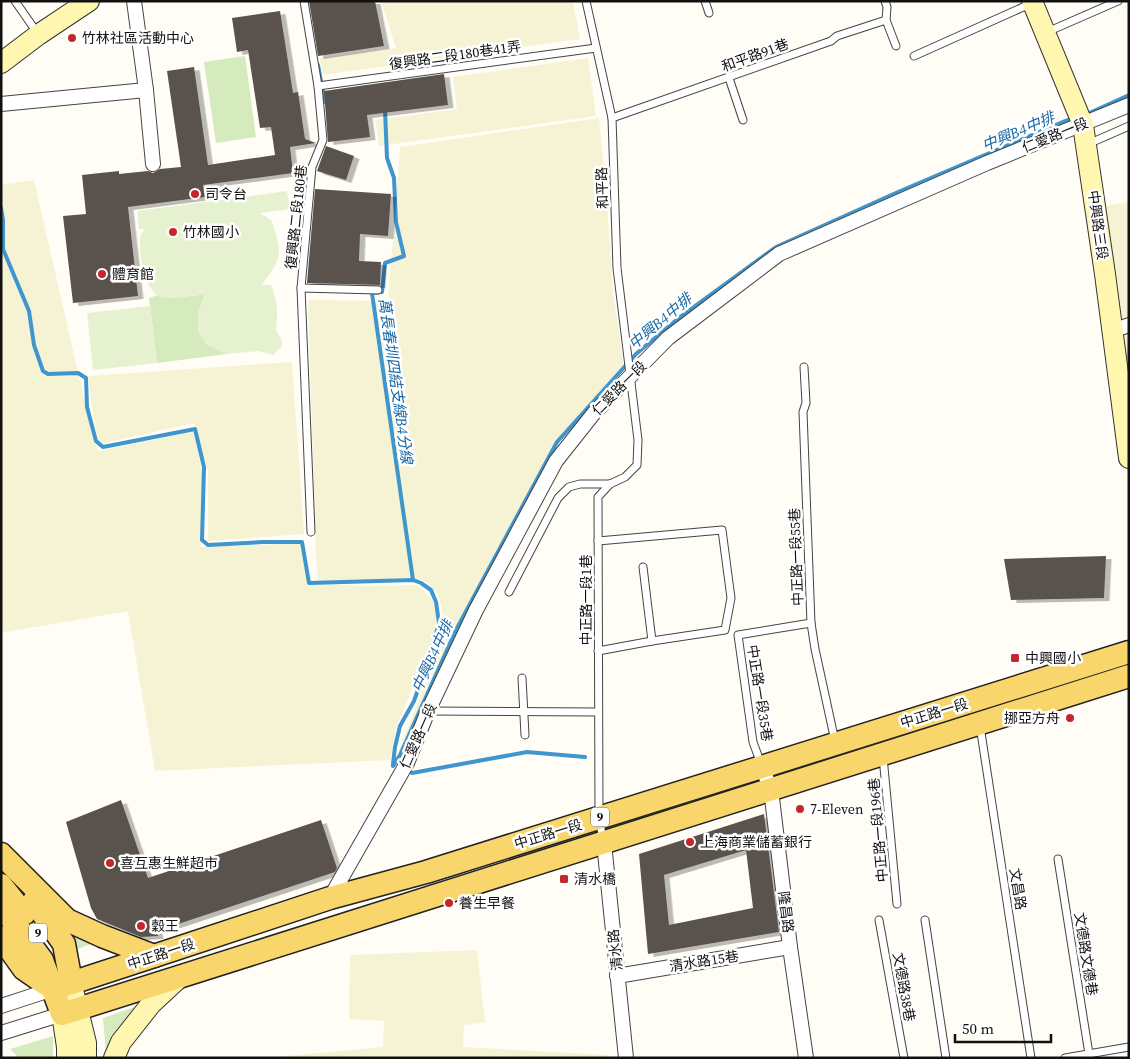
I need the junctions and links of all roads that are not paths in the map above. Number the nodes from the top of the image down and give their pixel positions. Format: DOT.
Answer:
graph roads {
  1 [pos="15,1"];
  2 [pos="89,1"];
  3 [pos="134,1"];
  4 [pos="304,1"];
  5 [pos="586,1"];
  6 [pos="705,1"];
  7 [pos="885,1"];
  8 [pos="1118,1"];
  9 [pos="1033,2"];
  10 [pos="710,13"];
  11 [pos="886,20"];
  12 [pos="1045,33"];
  13 [pos="38,35"];
  14 [pos="896,46"];
  15 [pos="596,48"];
  16 [pos="914,56"];
  17 [pos="1,63"];
  18 [pos="729,78"];
  19 [pos="318,86"];
  20 [pos="146,90"];
  21 [pos="1,104"];
  22 [pos="1129,105"];
  23 [pos="612,118"];
  24 [pos="743,120"];
  25 [pos="1083,124"];
  26 [pos="1129,126"];
  27 [pos="1086,145"];
  28 [pos="153,164"];
  29 [pos="301,288"];
  30 [pos="378,290"];
  31 [pos="1120,328"];
  32 [pos="804,367"];
  33 [pos="631,377"];
  34 [pos="1129,458"];
  35 [pos="610,484"];
  36 [pos="311,532"];
  37 [pos="598,541"];
  38 [pos="642,567"];
  39 [pos="509,592"];
  40 [pos="811,623"];
  41 [pos="652,641"];
  42 [pos="598,651"];
  43 [pos="1129,652"];
  44 [pos="1129,676"];
  45 [pos="522,678"];
  46 [pos="428,711"];
  47 [pos="524,712"];
  48 [pos="598,712"];
  49 [pos="980,724"];
  50 [pos="525,736"];
  51 [pos="836,744"];
  52 [pos="883,754"];
  53 [pos="762,767"];
  54 [pos="771,790"];
  55 [pos="598,818"];
  56 [pos="604,843"];
  57 [pos="1,855"];
  58 [pos="1058,859"];
  59 [pos="1,885"];
  60 [pos="330,898"];
  61 [pos="897,904"];
  62 [pos="1,905"];
  63 [pos="879,920"];
  64 [pos="925,920"];
  65 [pos="1,937"];
  66 [pos="790,947"];
  67 [pos="154,956"];
  68 [pos="617,976"];
  69 [pos="180,977"];
  70 [pos="62,986"];
  71 [pos="1,1006"];
  72 [pos="70,1012"];
  73 [pos="1,1034"];
  74 [pos="1129,1047"];
  75 [pos="1089,1054"];
  76 [pos="67,1058"];
  77 [pos="86,1058"];
  78 [pos="114,1058"];
  79 [pos="626,1058"];
  80 [pos="806,1058"];
  81 [pos="904,1058"];
  82 [pos="946,1058"];
  83 [pos="1031,1058"];
  84 [pos="1064,1058"];
  1 -- 13 [label="lane"];
  2 -- 13 [label="street"];
  3 -- 20 [label="street"];
  4 -- 19 [label="lane, 復興路二段180巷"];
  5 -- 15 [label="lane, 和平路"];
  6 -- 10 [label="lane"];
  7 -- 11 [label="lane"];
  8 -- 12 [label="lane"];
  9 -- 12 [label="street, 中興路三段"];
  9 -- 16 [label="lane"];
  11 -- 14 [label="lane"];
  11 -- 18 [label="lane, 和平路91巷"];
  12 -- 25 [label="street, 中興路三段"];
  13 -- 17 [label="street"];
  15 -- 19 [label="lane, 復興路二段180巷41弄"];
  15 -- 23 [label="lane, 和平路"];
  18 -- 23 [label="lane, 和平路91巷"];
  18 -- 24 [label="lane"];
  19 -- 29 [label="lane, 復興路二段180巷"];
  20 -- 21 [label="street"];
  20 -- 28 [label="street"];
  22 -- 25 [label="street, 仁愛路一段"];
  23 -- 33 [label="lane, 和平路"];
  25 -- 27 [label="street, 中興路三段"];
  25 -- 33 [label="street, 仁愛路一段"];
  26 -- 27 [label="lane"];
  27 -- 31 [label="street, 中興路三段"];
  29 -- 30 [label="lane, 復興路二段180巷"];
  29 -- 36 [label="lane, 復興路二段180巷"];
  31 -- 34 [label="street, 中興路三段"];
  32 -- 40 [label="lane, 中正路一段55巷"];
  33 -- 35 [label="lane, 中正路一段1巷"];
  33 -- 46 [label="street, 仁愛路一段"];
  35 -- 37 [label="lane, 中正路一段1巷"];
  35 -- 39 [label="lane"];
  37 -- 41 [label="lane"];
  37 -- 42 [label="lane, 中正路一段1巷"];
  38 -- 41 [label="lane"];
  40 -- 51 [label="lane, 中正路一段55巷"];
  40 -- 53 [label="lane, 中正路一段35巷"];
  41 -- 42 [label="lane"];
  42 -- 48 [label="lane, 中正路一段1巷"];
  43 -- 51 [label="main road, 中正路一段 / 9"];
  44 -- 49 [label="main road, 中正路一段 / 9"];
  45 -- 47 [label="lane"];
  46 -- 47 [label="lane"];
  46 -- 60 [label="street, 仁愛路一段"];
  47 -- 48 [label="lane"];
  47 -- 50 [label="lane"];
  48 -- 55 [label="lane, 中正路一段1巷"];
  49 -- 52 [label="main road, 中正路一段 / 9"];
  49 -- 83 [label="lane, 文昌路"];
  51 -- 53 [label="main road, 中正路一段 / 9"];
  52 -- 54 [label="main road, 中正路一段 / 9"];
  52 -- 61 [label="lane, 中正路一段196巷"];
  53 -- 54 [label="street, 隆昌路"];
  53 -- 55 [label="main road, 中正路一段 / 9"];
  54 -- 56 [label="main road, 中正路一段 / 9"];
  54 -- 66 [label="street, 隆昌路"];
  55 -- 56 [label="lane, 中正路一段1巷"];
  55 -- 60 [label="main road, 中正路一段 / 9"];
  56 -- 68 [label="street, 清水路"];
  56 -- 69 [label="main road, 中正路一段 / 9"];
  57 -- 67 [label="main road"];
  57 -- 70 [label="main road"];
  58 -- 75 [label="lane, 文德路文德巷"];
  59 -- 70 [label="main road, 9"];
  60 -- 67 [label="main road, 中正路一段 / 9"];
  62 -- 70 [label="main road, 9"];
  63 -- 81 [label="lane, 文德路38巷"];
  64 -- 82 [label="lane"];
  65 -- 70 [label="main road"];
  66 -- 68 [label="street, 清水路15巷"];
  66 -- 80 [label="street, 隆昌路"];
  67 -- 70 [label="main road, 中正路一段 / 9"];
  68 -- 79 [label="street, 清水路"];
  69 -- 72 [label="main road, 中正路一段 / 9"];
  69 -- 78 [label="street"];
  70 -- 71 [label="street"];
  70 -- 72 [label="main road, 9"];
  72 -- 73 [label="street"];
  72 -- 76 [label="street"];
  72 -- 77 [label="street"];
  74 -- 75 [label="lane"];
  75 -- 84 [label="lane"];
}
